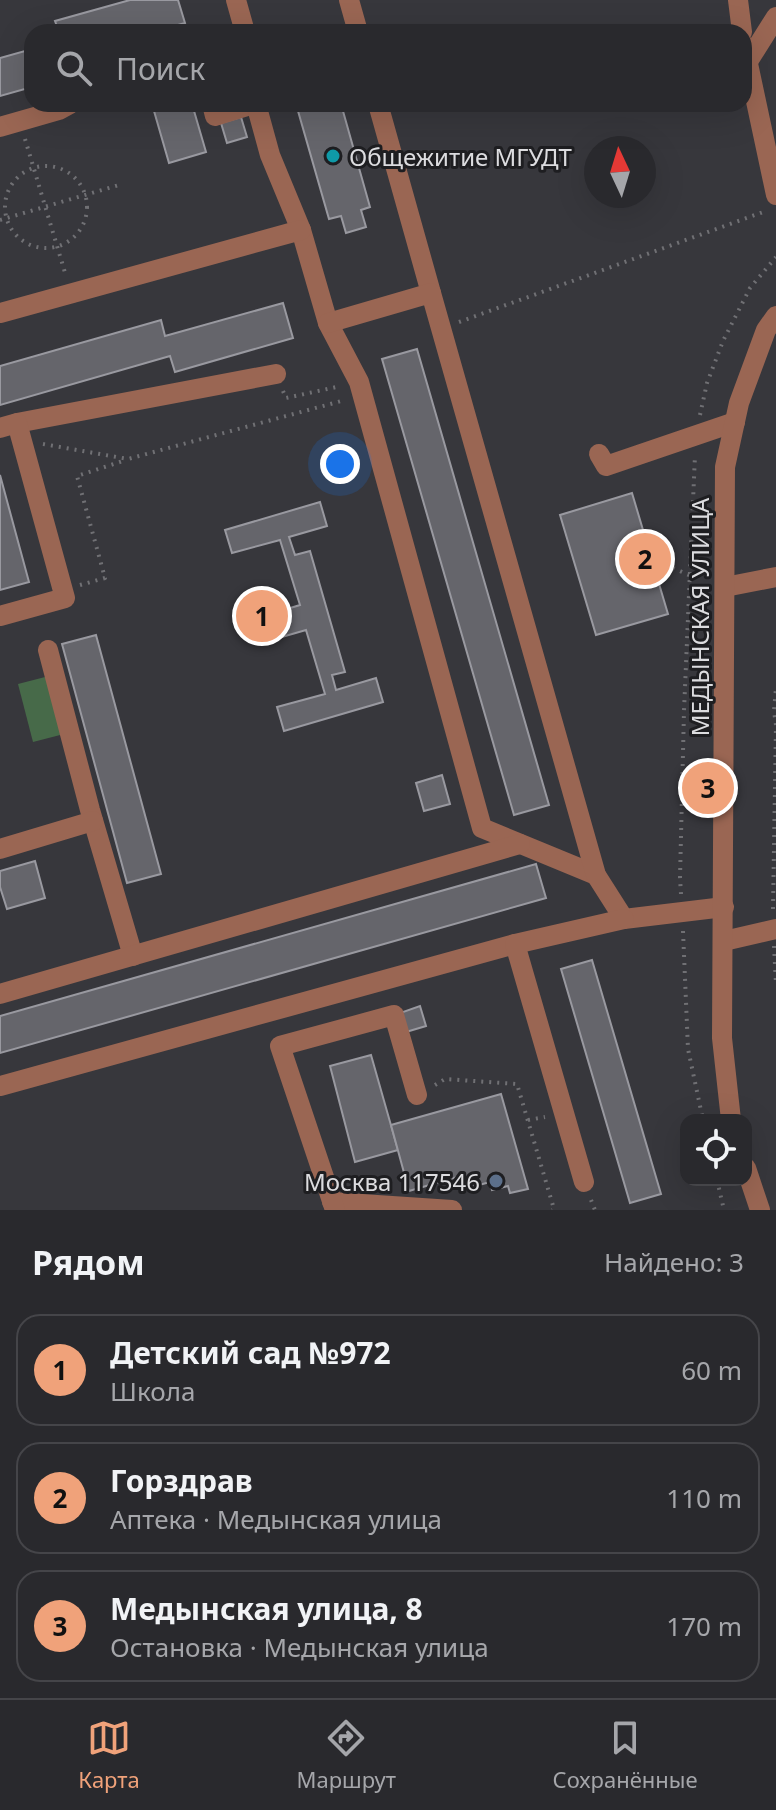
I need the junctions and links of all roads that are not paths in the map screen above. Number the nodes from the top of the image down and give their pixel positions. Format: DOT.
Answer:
graph roads {
  1 [pos="236,0"];
  2 [pos="349,0"];
  3 [pos="738,0"];
  4 [pos="776,17"];
  5 [pos="243,24"];
  6 [pos="356,24"];
  7 [pos="741,24"];
  8 [pos="752,46"];
  9 [pos="752,86"];
  10 [pos="52,112"];
  11 [pos="257,112"];
  12 [pos="380,112"];
  13 [pos="0,127"];
  14 [pos="776,195"];
  15 [pos="301,230"];
  16 [pos="431,293"];
  17 [pos="0,313"];
  18 [pos="776,316"];
  19 [pos="328,323"];
  20 [pos="276,374"];
  21 [pos="735,422"];
  22 [pos="13,430"];
  23 [pos="599,454"];
  24 [pos="776,577"];
  25 [pos="725,587"];
  26 [pos="0,616"];
  27 [pos="48,650"];
  28 [pos="93,821"];
  29 [pos="520,844"];
  30 [pos="0,849"];
  31 [pos="596,875"];
  32 [pos="724,907"];
  33 [pos="624,919"];
  34 [pos="774,930"];
  35 [pos="724,941"];
  36 [pos="515,944"];
  37 [pos="133,956"];
  38 [pos="0,994"];
  39 [pos="0,1086"];
  40 [pos="417,1095"];
  41 [pos="730,1114"];
  42 [pos="584,1182"];
  43 [pos="752,1186"];
  44 [pos="333,1206"];
  45 [pos="452,1210"];
  46 [pos="760,1210"];
  1 -- 5 [label="street"];
  2 -- 6 [label="street"];
  3 -- 7 [label="street"];
  4 -- 8 [label="street"];
  9 -- 14 [label="street"];
  10 -- 13 [label="street"];
  11 -- 15 [label="street"];
  12 -- 16 [label="street"];
  15 -- 17 [label="street"];
  15 -- 19 [label="street"];
  16 -- 19 [label="street"];
  16 -- 31 [label="street"];
  18 -- 21 [label="street, МЕДЫНСКАЯ УЛИЦА"];
  19 -- 29 [label="street"];
  20 -- 22 [label="street"];
  21 -- 23 [label="street"];
  21 -- 25 [label="street, МЕДЫНСКАЯ УЛИЦА"];
  22 -- 26 [label="street"];
  24 -- 25 [label="street"];
  25 -- 32 [label="street, МЕДЫНСКАЯ УЛИЦА"];
  27 -- 28 [label="street"];
  28 -- 30 [label="street"];
  28 -- 37 [label="street"];
  29 -- 31 [label="street"];
  29 -- 37 [label="street"];
  31 -- 33 [label="street"];
  32 -- 33 [label="street"];
  32 -- 35 [label="street, МЕДЫНСКАЯ УЛИЦА"];
  33 -- 36 [label="street"];
  34 -- 35 [label="street"];
  35 -- 41 [label="street, МЕДЫНСКАЯ УЛИЦА"];
  36 -- 39 [label="street"];
  36 -- 42 [label="street"];
  37 -- 38 [label="street"];
  40 -- 44 [label="street"];
  43 -- 46 [label="street"];
  44 -- 45 [label="street"];
}
